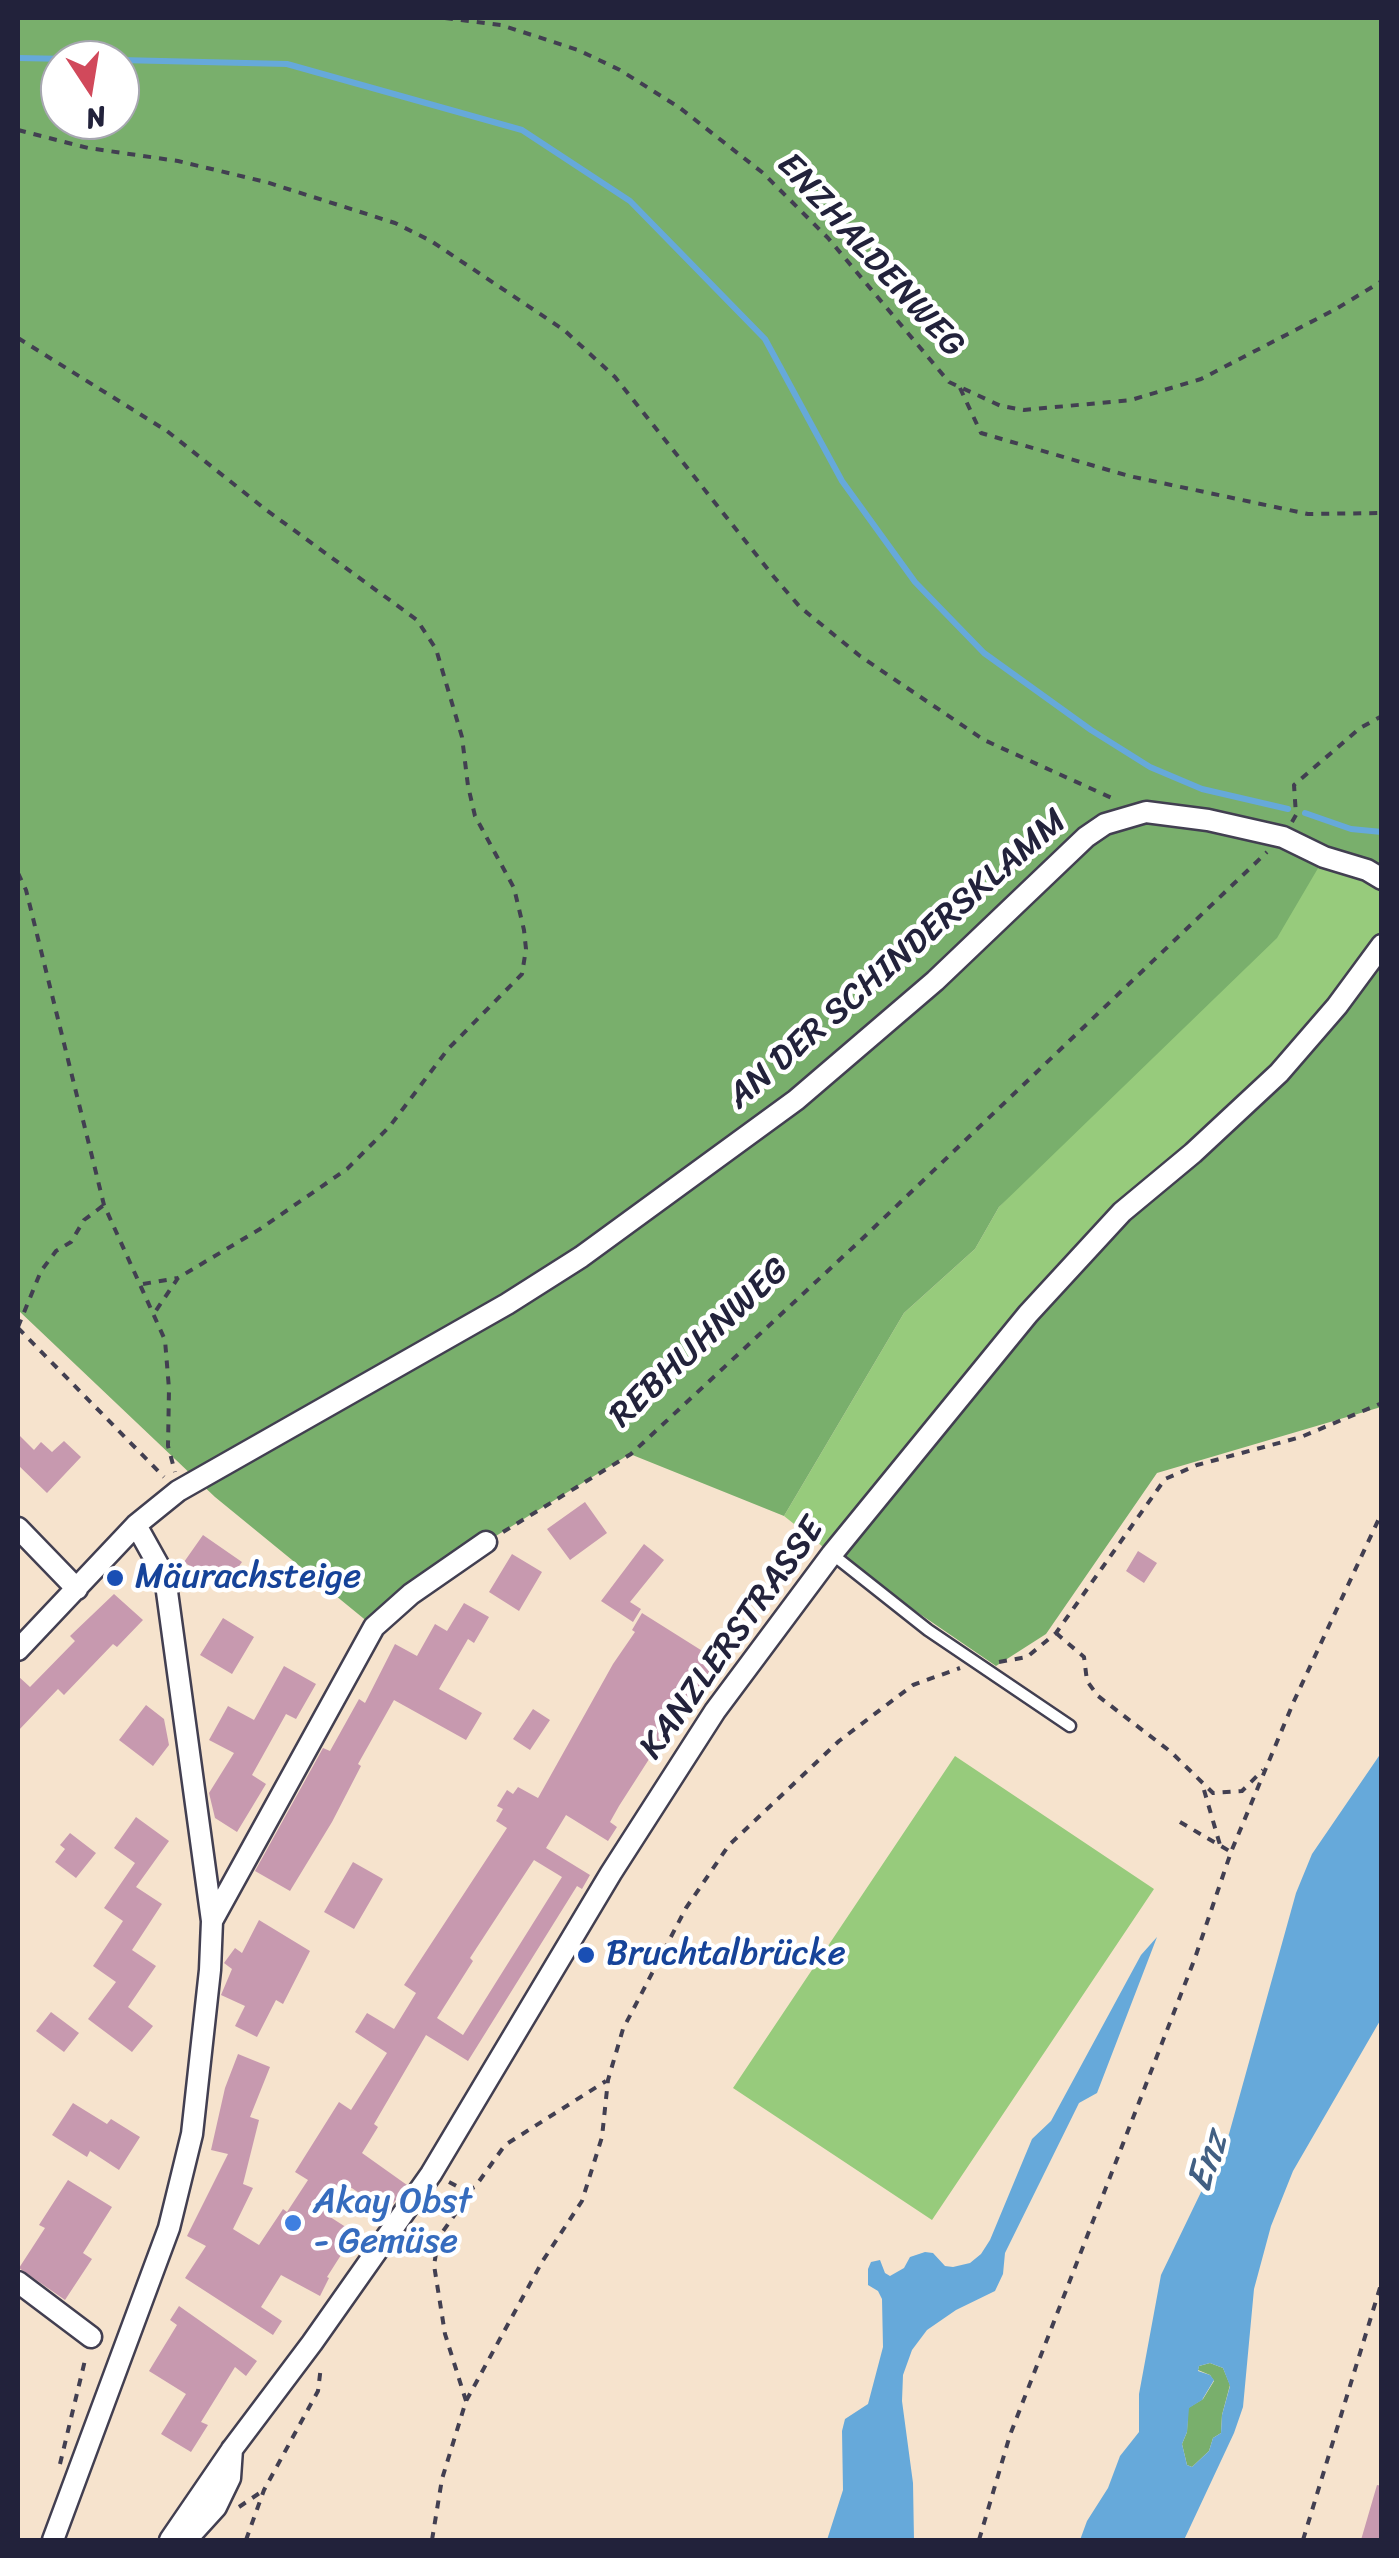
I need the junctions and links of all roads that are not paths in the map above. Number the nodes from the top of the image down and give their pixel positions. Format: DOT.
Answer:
graph roads {
  1 [pos="1382,879"];
  2 [pos="1382,945"];
  3 [pos="136,1525"];
  4 [pos="18,1528"];
  5 [pos="486,1542"];
  6 [pos="832,1554"];
  7 [pos="77,1588"];
  8 [pos="18,1650"];
  9 [pos="1070,1726"];
  10 [pos="212,1921"];
  11 [pos="18,2282"];
  12 [pos="91,2337"];
  13 [pos="232,2448"];
  14 [pos="54,2540"];
  15 [pos="170,2540"];
  16 [pos="186,2540"];
  1 -- 3 [label="street, AN DER SCHINDERSKLAMM"];
  2 -- 6 [label="street, KANZLERSTRASSE"];
  3 -- 7 [label="street, AN DER SCHINDERSKLAMM"];
  3 -- 10 [label="street"];
  4 -- 7 [label="street"];
  5 -- 10 [label="street"];
  6 -- 9 [label="lane"];
  6 -- 13 [label="street, KANZLERSTRASSE"];
  7 -- 8 [label="street, AN DER SCHINDERSKLAMM"];
  10 -- 14 [label="street"];
  11 -- 12 [label="street"];
  13 -- 15 [label="street, KANZLERSTRASSE"];
  13 -- 16 [label="street, KANZLERSTRASSE"];
}
